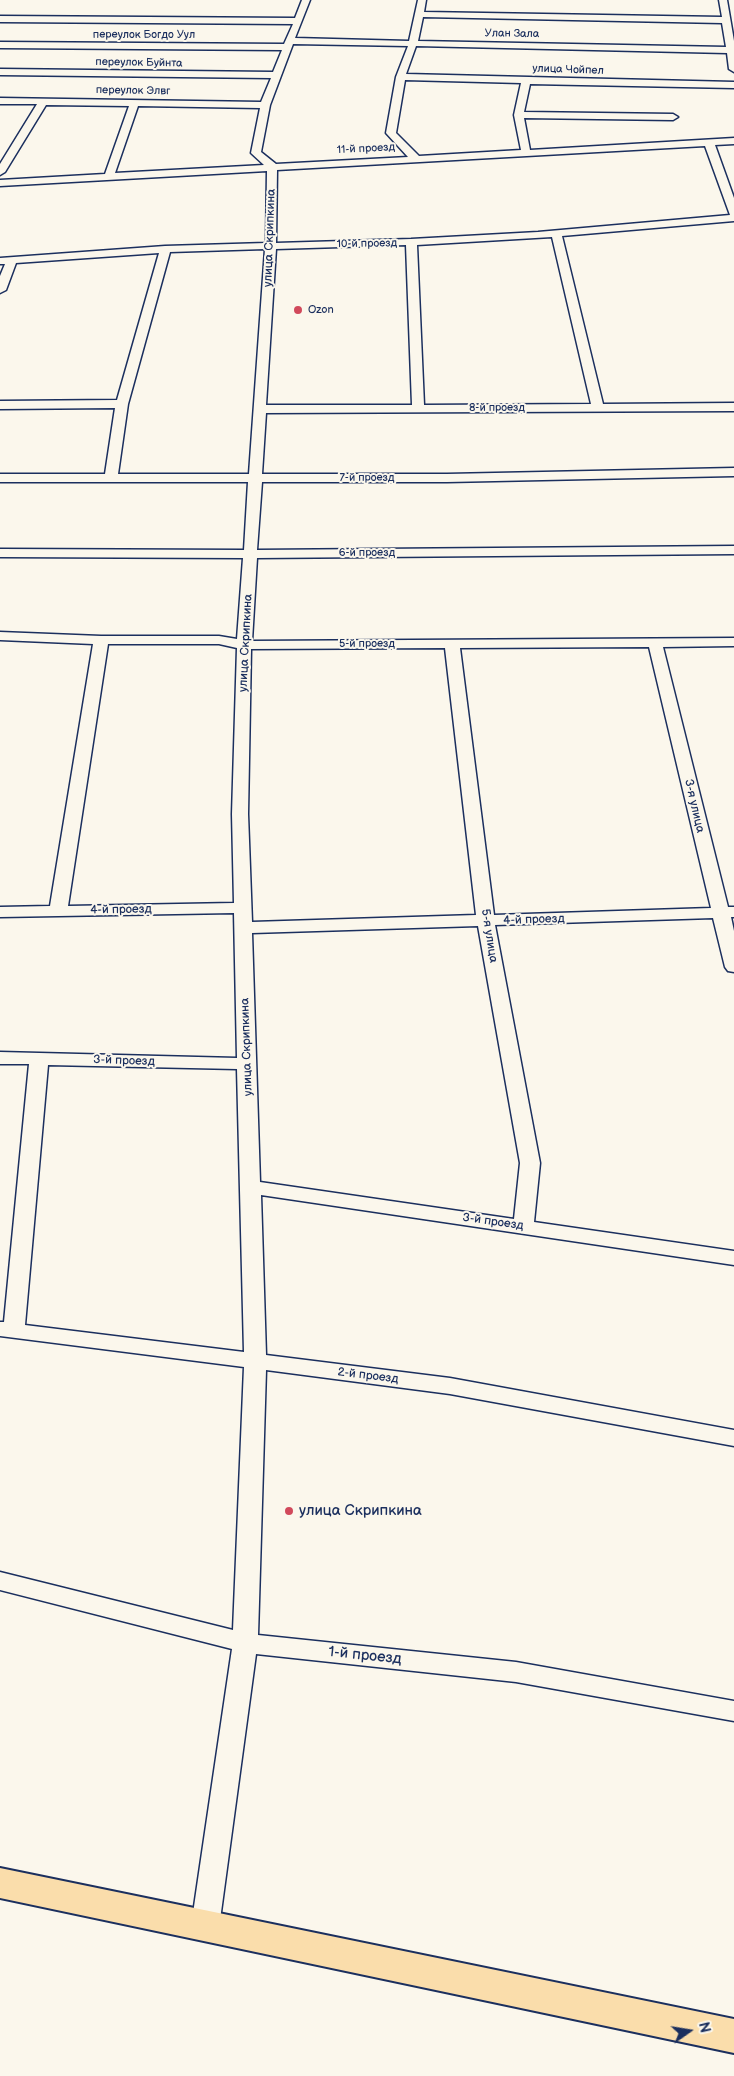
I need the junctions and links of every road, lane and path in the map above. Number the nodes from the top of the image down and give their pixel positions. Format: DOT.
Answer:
graph roads {
  1 [pos="306,0"];
  2 [pos="422,0"];
  3 [pos="723,0"];
  4 [pos="419,14"];
  5 [pos="0,19"];
  6 [pos="726,20"];
  7 [pos="298,21"];
  8 [pos="732,39"];
  9 [pos="413,43"];
  10 [pos="290,44"];
  11 [pos="0,45"];
  12 [pos="731,50"];
  13 [pos="734,68"];
  14 [pos="0,72"];
  15 [pos="278,75"];
  16 [pos="401,77"];
  17 [pos="526,80"];
  18 [pos="734,84"];
  19 [pos="0,101"];
  20 [pos="43,102"];
  21 [pos="136,102"];
  22 [pos="265,105"];
  23 [pos="519,115"];
  24 [pos="673,117"];
  25 [pos="734,141"];
  26 [pos="709,142"];
  27 [pos="526,152"];
  28 [pos="416,159"];
  29 [pos="272,166"];
  30 [pos="0,172"];
  31 [pos="110,176"];
  32 [pos="0,183"];
  33 [pos="734,213"];
  34 [pos="734,218"];
  35 [pos="556,234"];
  36 [pos="412,242"];
  37 [pos="271,246"];
  38 [pos="166,249"];
  39 [pos="6,260"];
  40 [pos="0,290"];
  41 [pos="122,404"];
  42 [pos="0,405"];
  43 [pos="734,407"];
  44 [pos="418,408"];
  45 [pos="598,408"];
  46 [pos="259,409"];
  47 [pos="734,472"];
  48 [pos="0,478"];
  49 [pos="111,478"];
  50 [pos="254,478"];
  51 [pos="734,550"];
  52 [pos="0,552"];
  53 [pos="251,554"];
  54 [pos="0,636"];
  55 [pos="101,640"];
  56 [pos="734,642"];
  57 [pos="655,643"];
  58 [pos="452,644"];
  59 [pos="244,645"];
  60 [pos="243,908"];
  61 [pos="58,911"];
  62 [pos="0,912"];
  63 [pos="727,912"];
  64 [pos="486,922"];
  65 [pos="244,928"];
  66 [pos="734,967"];
  67 [pos="0,1058"];
  68 [pos="39,1059"];
  69 [pos="248,1064"];
  70 [pos="252,1187"];
  71 [pos="523,1227"];
  72 [pos="734,1258"];
  73 [pos="7,1330"];
  74 [pos="255,1362"];
  75 [pos="734,1438"];
  76 [pos="0,1580"];
  77 [pos="245,1643"];
  78 [pos="734,1711"];
  79 [pos="0,1882"];
  80 [pos="205,1926"];
  81 [pos="734,2036"];
  1 -- 7 [label="street"];
  2 -- 4 [label="street"];
  3 -- 6 [label="street"];
  4 -- 6 [label="street"];
  4 -- 9 [label="street"];
  5 -- 7 [label="street"];
  6 -- 8 [label="street"];
  7 -- 10 [label="street"];
  8 -- 12 [label="street"];
  9 -- 10 [label="street, Улан Зала"];
  9 -- 12 [label="street, Улан Зала"];
  9 -- 16 [label="street"];
  10 -- 11 [label="street, переулок Богдо Уул"];
  10 -- 15 [label="street"];
  12 -- 13 [label="street"];
  14 -- 15 [label="street, переулок Буйнта"];
  15 -- 22 [label="street"];
  16 -- 17 [label="street, улица Чойпел"];
  16 -- 28 [label="street"];
  17 -- 18 [label="street, улица Чойпел"];
  17 -- 23 [label="street"];
  19 -- 20 [label="street, переулок Элвг"];
  20 -- 21 [label="street, переулок Элвг"];
  20 -- 30 [label="street"];
  21 -- 22 [label="street, переулок Элвг"];
  21 -- 31 [label="street"];
  22 -- 29 [label="street"];
  23 -- 24 [label="street"];
  23 -- 27 [label="street"];
  25 -- 26 [label="street, 11-й проезд"];
  26 -- 27 [label="street, 11-й проезд"];
  26 -- 33 [label="street"];
  27 -- 28 [label="street, 11-й проезд"];
  28 -- 29 [label="street, 11-й проезд"];
  29 -- 31 [label="street, 11-й проезд"];
  29 -- 37 [label="street, улица Скрипкина"];
  31 -- 32 [label="street, 11-й проезд"];
  34 -- 35 [label="street, 10-й проезд"];
  35 -- 36 [label="street, 10-й проезд"];
  35 -- 45 [label="street"];
  36 -- 37 [label="street, 10-й проезд"];
  36 -- 44 [label="street"];
  37 -- 38 [label="street, 10-й проезд"];
  37 -- 46 [label="street, улица Скрипкина"];
  38 -- 39 [label="street, 10-й проезд"];
  38 -- 41 [label="street"];
  39 -- 40 [label="street"];
  41 -- 42 [label="street"];
  41 -- 49 [label="street"];
  43 -- 45 [label="street, 8-й проезд"];
  44 -- 45 [label="street, 8-й проезд"];
  44 -- 46 [label="street, 8-й проезд"];
  46 -- 50 [label="street, улица Скрипкина"];
  47 -- 50 [label="street, 7-й проезд"];
  48 -- 49 [label="street, 7-й проезд"];
  49 -- 50 [label="street, 7-й проезд"];
  50 -- 53 [label="street, улица Скрипкина"];
  51 -- 53 [label="street, 6-й проезд"];
  52 -- 53 [label="street, 6-й проезд"];
  53 -- 59 [label="street, улица Скрипкина"];
  54 -- 55 [label="street, 5-й проезд"];
  55 -- 59 [label="street, 5-й проезд"];
  55 -- 61 [label="street"];
  56 -- 57 [label="street, 5-й проезд"];
  57 -- 58 [label="street, 5-й проезд"];
  57 -- 63 [label="street, 3-я улица"];
  58 -- 59 [label="street, 5-й проезд"];
  58 -- 64 [label="street, 5-я улица"];
  59 -- 60 [label="street, улица Скрипкина"];
  60 -- 61 [label="street, 4-й проезд"];
  60 -- 65 [label="street, улица Скрипкина"];
  61 -- 62 [label="street, 4-й проезд"];
  63 -- 64 [label="street, 4-й проезд"];
  63 -- 66 [label="street, 3-я улица"];
  64 -- 65 [label="street, 4-й проезд"];
  64 -- 71 [label="street, 5-я улица"];
  65 -- 69 [label="street, улица Скрипкина"];
  67 -- 68 [label="street, 3-й проезд"];
  68 -- 69 [label="street, 3-й проезд"];
  68 -- 73 [label="street"];
  69 -- 70 [label="street, улица Скрипкина"];
  70 -- 71 [label="street, 3-й проезд"];
  70 -- 74 [label="street, улица Скрипкина"];
  71 -- 72 [label="street, 3-й проезд"];
  73 -- 74 [label="street, 2-й проезд"];
  74 -- 75 [label="street, 2-й проезд"];
  74 -- 77 [label="street, улица Скрипкина"];
  76 -- 77 [label="street, 1-й проезд"];
  77 -- 78 [label="street, 1-й проезд"];
  77 -- 80 [label="street, улица Скрипкина"];
  79 -- 80 [label="main road"];
  80 -- 81 [label="main road"];
}
